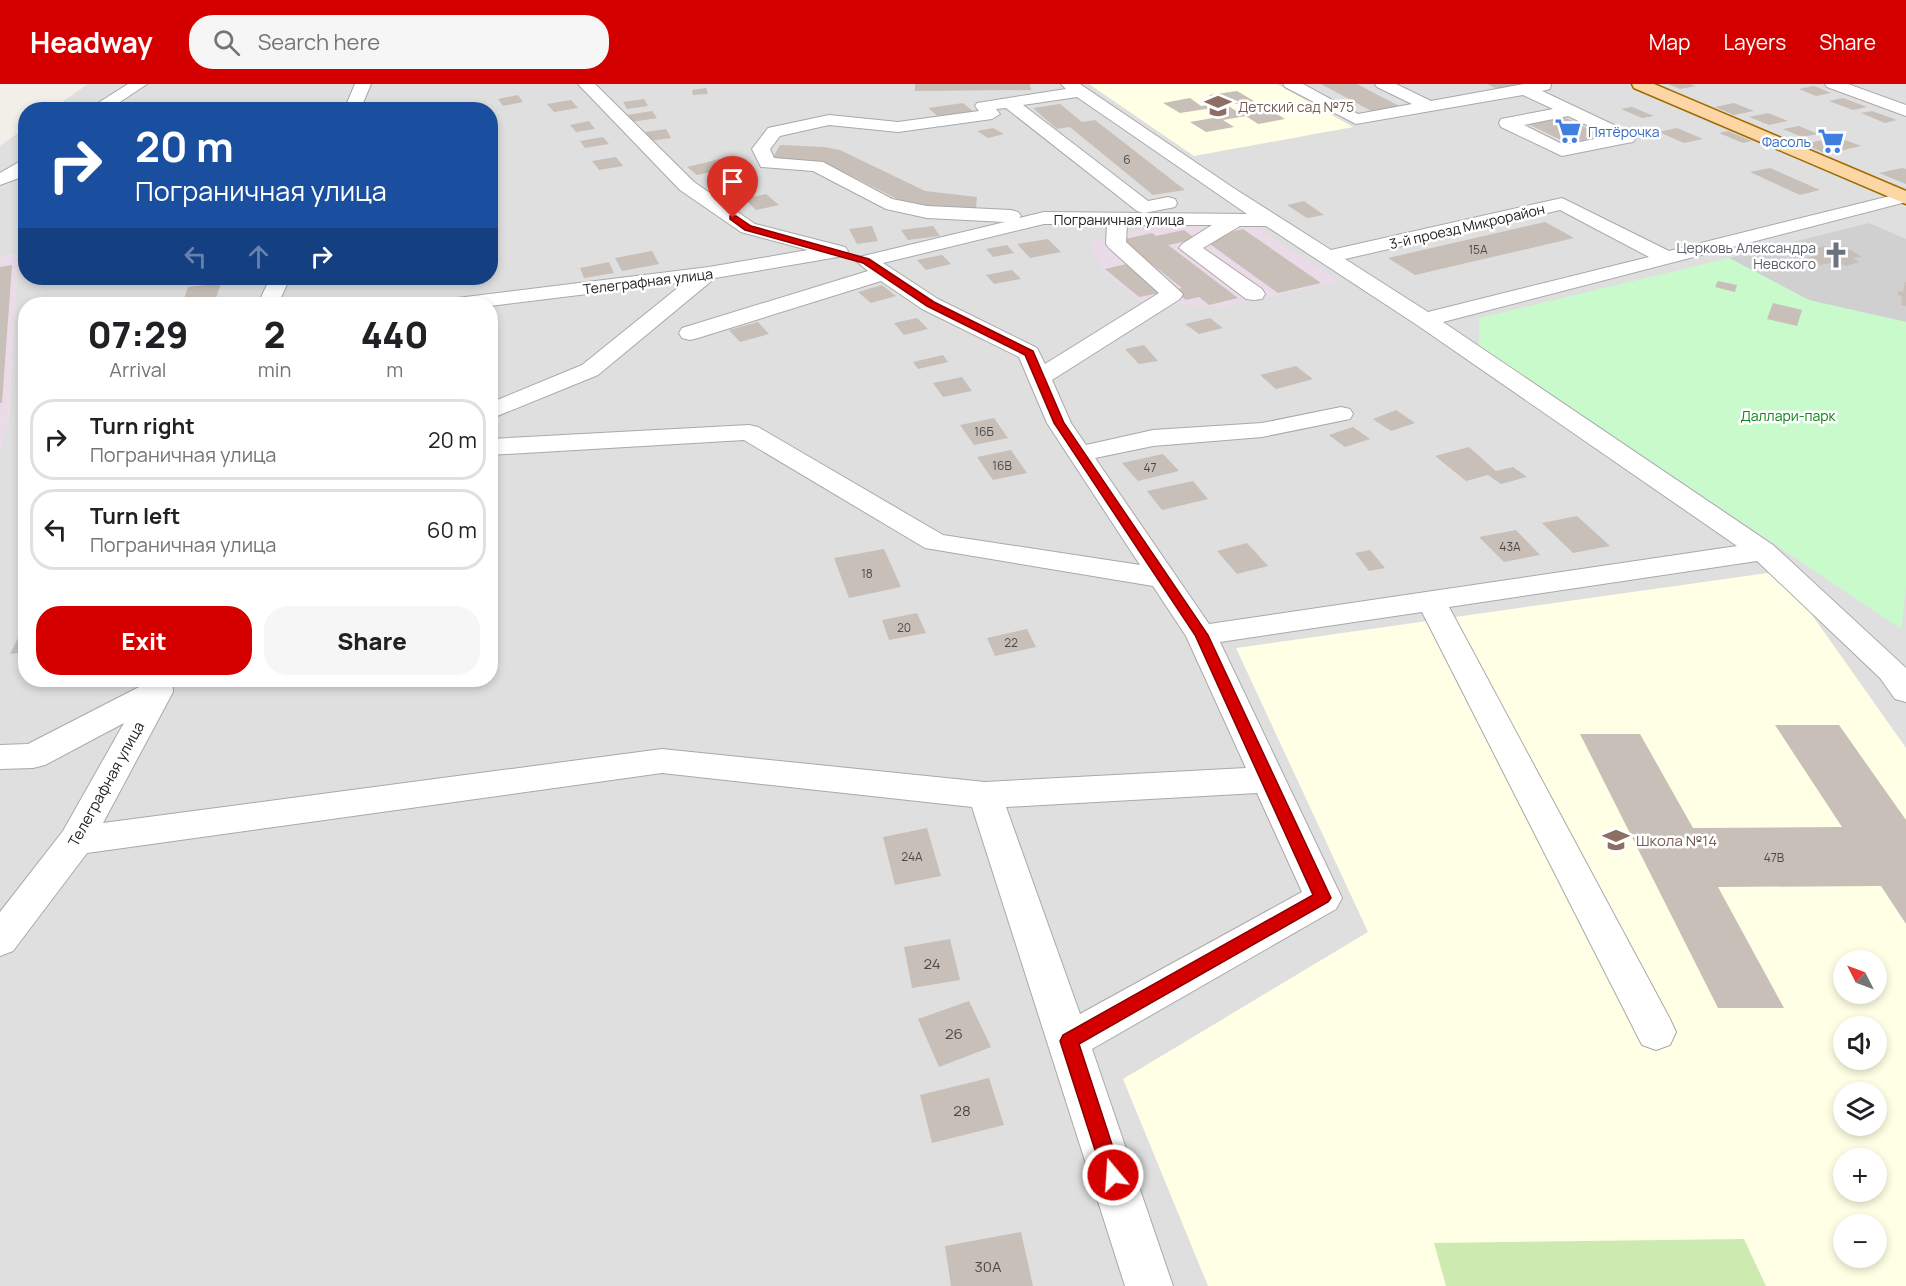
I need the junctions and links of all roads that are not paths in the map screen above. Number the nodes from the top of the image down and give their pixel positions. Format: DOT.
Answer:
graph roads {
  1 [pos="139,84"];
  2 [pos="363,84"];
  3 [pos="586,84"];
  4 [pos="1292,84"];
  5 [pos="1383,84"];
  6 [pos="1464,84"];
  7 [pos="1550,84"];
  8 [pos="1640,84"];
  9 [pos="1833,84"];
  10 [pos="1889,86"];
  11 [pos="1074,88"];
  12 [pos="1524,89"];
  13 [pos="1857,93"];
  14 [pos="1488,96"];
  15 [pos="109,102"];
  16 [pos="355,102"];
  17 [pos="1009,102"];
  18 [pos="1428,106"];
  19 [pos="1570,111"];
  20 [pos="1906,111"];
  21 [pos="18,170"];
  22 [pos="0,179"];
  23 [pos="1906,197"];
  24 [pos="1186,200"];
  25 [pos="1224,203"];
  26 [pos="1469,208"];
  27 [pos="1044,218"];
  28 [pos="1117,219"];
  29 [pos="1383,227"];
  30 [pos="1404,240"];
  31 [pos="1308,244"];
  32 [pos="838,251"];
  33 [pos="1328,257"];
  34 [pos="1666,258"];
  35 [pos="875,267"];
  36 [pos="709,273"];
  37 [pos="1254,294"];
  38 [pos="498,299"];
  39 [pos="1425,320"];
  40 [pos="690,333"];
  41 [pos="1040,378"];
  42 [pos="498,409"];
  43 [pos="1341,414"];
  44 [pos="498,447"];
  45 [pos="1080,454"];
  46 [pos="1763,551"];
  47 [pos="1162,578"];
  48 [pos="1430,599"];
  49 [pos="1201,635"];
  50 [pos="1901,678"];
  51 [pos="155,687"];
  52 [pos="156,687"];
  53 [pos="0,757"];
  54 [pos="1269,780"];
  55 [pos="985,795"];
  56 [pos="76,841"];
  57 [pos="0,940"];
  58 [pos="1656,1032"];
  59 [pos="1069,1041"];
  60 [pos="1149,1286"];
  1 -- 15 [label="street"];
  2 -- 16 [label="street"];
  3 -- 32 [label="street"];
  4 -- 18 [label="street"];
  5 -- 18 [label="street"];
  6 -- 14 [label="street"];
  7 -- 12 [label="street"];
  8 -- 23 [label="main road"];
  9 -- 13 [label="street"];
  10 -- 13 [label="street"];
  11 -- 17 [label="street"];
  11 -- 25 [label="street"];
  12 -- 14 [label="street"];
  12 -- 19 [label="street"];
  13 -- 20 [label="street"];
  14 -- 18 [label="street"];
  17 -- 24 [label="street"];
  17 -- 27 [label="street"];
  19 -- 19 [label="street"];
  21 -- 22 [label="street"];
  23 -- 34 [label="street"];
  25 -- 28 [label="street, Пограничная улица"];
  25 -- 31 [label="street, Пограничная улица"];
  25 -- 37 [label="street"];
  26 -- 29 [label="street"];
  27 -- 28 [label="street, Пограничная улица"];
  27 -- 35 [label="street, Пограничная улица"];
  28 -- 41 [label="street"];
  29 -- 30 [label="street"];
  29 -- 31 [label="street"];
  30 -- 33 [label="street, 3-й проезд Микрорайон"];
  30 -- 34 [label="street, 3-й проезд Микрорайон"];
  31 -- 33 [label="street"];
  32 -- 35 [label="street"];
  32 -- 36 [label="street, Телеграфная улица"];
  33 -- 39 [label="street"];
  34 -- 39 [label="street"];
  35 -- 40 [label="street, Пограничная улица"];
  35 -- 41 [label="street"];
  36 -- 38 [label="street, Телеграфная улица"];
  36 -- 42 [label="street"];
  39 -- 46 [label="street"];
  41 -- 45 [label="street"];
  43 -- 45 [label="street"];
  44 -- 47 [label="street"];
  45 -- 47 [label="street"];
  46 -- 48 [label="street"];
  46 -- 50 [label="street"];
  47 -- 49 [label="street"];
  48 -- 49 [label="street"];
  48 -- 58 [label="street"];
  49 -- 54 [label="street"];
  51 -- 53 [label="street"];
  52 -- 56 [label="street, Телеграфная улица"];
  54 -- 55 [label="street"];
  54 -- 59 [label="street"];
  55 -- 56 [label="street"];
  55 -- 59 [label="street"];
  56 -- 57 [label="street, Телеграфная улица"];
  59 -- 60 [label="street"];
}
